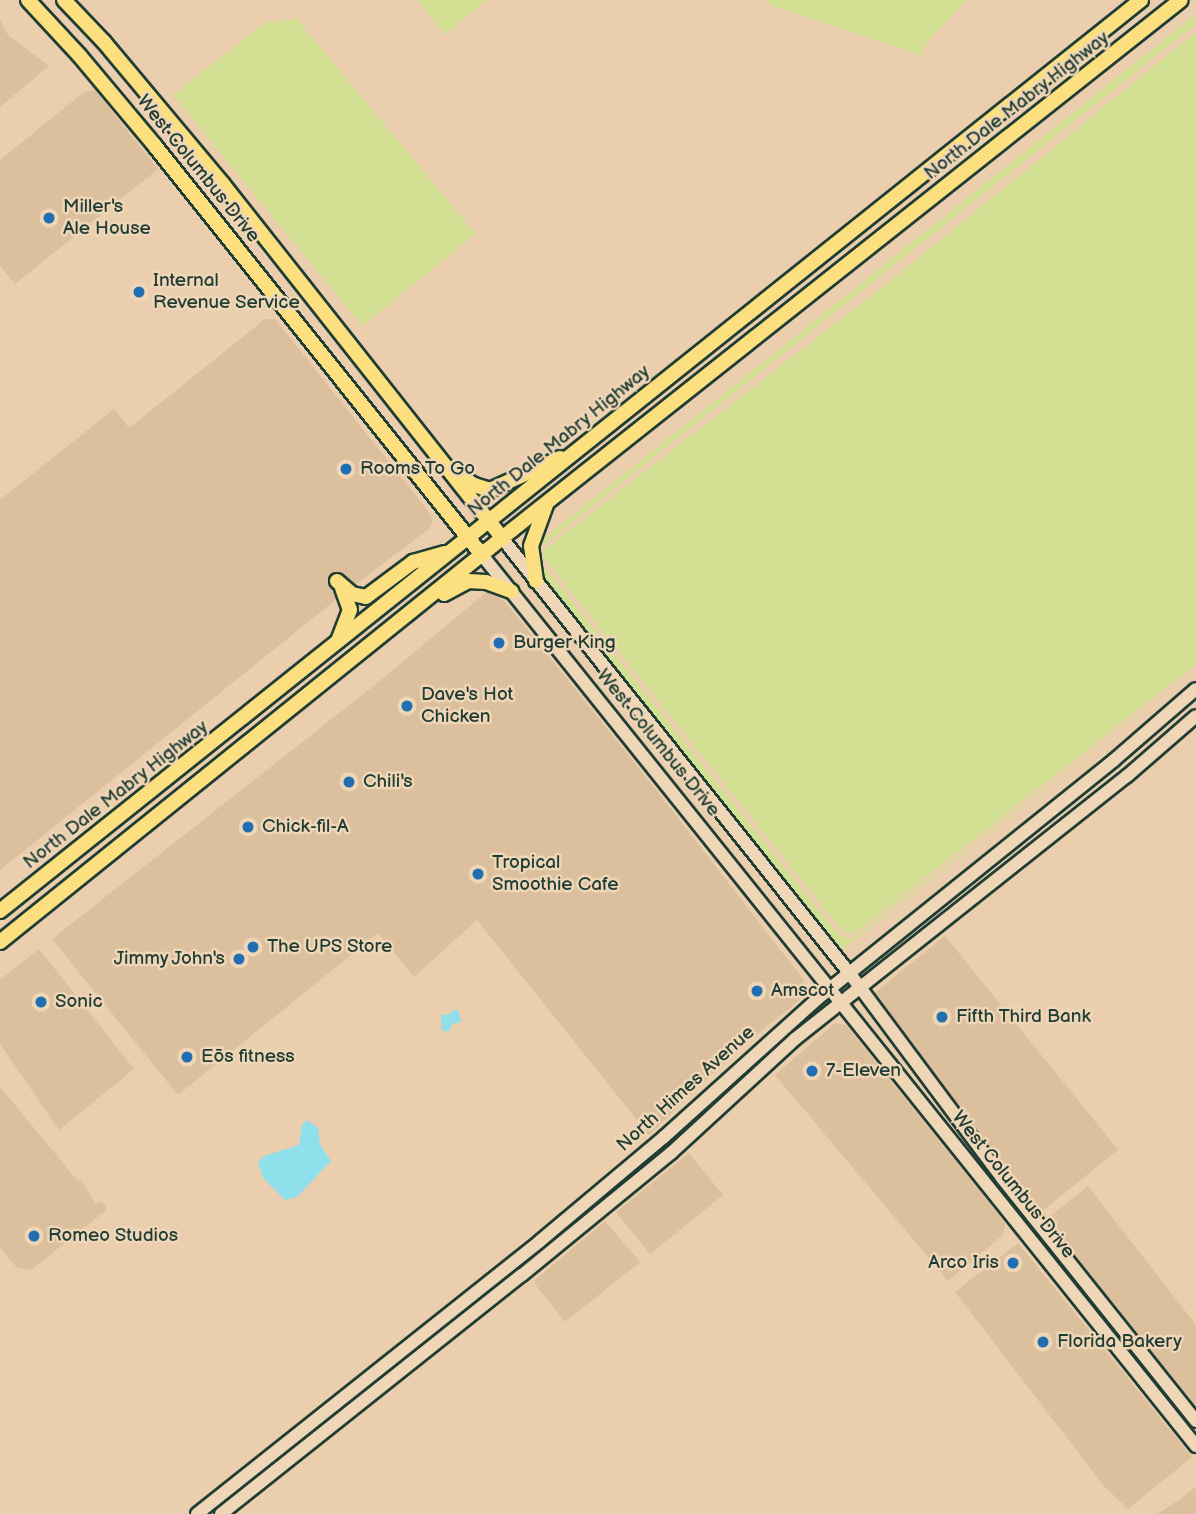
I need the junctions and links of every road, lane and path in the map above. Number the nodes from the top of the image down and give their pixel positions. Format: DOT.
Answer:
graph roads {
  1 [pos="28,0"];
  2 [pos="64,0"];
  3 [pos="1141,0"];
  4 [pos="1181,0"];
  5 [pos="993,119"];
  6 [pos="1008,138"];
  7 [pos="582,448"];
  8 [pos="441,461"];
  9 [pos="547,503"];
  10 [pos="489,523"];
  11 [pos="469,538"];
  12 [pos="502,538"];
  13 [pos="453,551"];
  14 [pos="482,555"];
  15 [pos="536,581"];
  16 [pos="511,591"];
  17 [pos="412,612"];
  18 [pos="337,643"];
  19 [pos="1196,689"];
  20 [pos="270,697"];
  21 [pos="1196,716"];
  22 [pos="674,752"];
  23 [pos="226,758"];
  24 [pos="654,768"];
  25 [pos="133,806"];
  26 [pos="146,824"];
  27 [pos="37,881"];
  28 [pos="0,911"];
  29 [pos="28,921"];
  30 [pos="0,943"];
  31 [pos="850,974"];
  32 [pos="859,987"];
  33 [pos="831,988"];
  34 [pos="842,1001"];
  35 [pos="664,1138"];
  36 [pos="592,1197"];
  37 [pos="604,1208"];
  38 [pos="546,1255"];
  39 [pos="1196,1421"];
  40 [pos="1196,1446"];
  41 [pos="205,1512"];
  42 [pos="221,1514"];
  1 -- 11 [label="main road, West Columbus Drive"];
  2 -- 8 [label="main road, West Columbus Drive"];
  3 -- 5 [label="main road, North Dale Mabry Highway"];
  4 -- 6 [label="main road, North Dale Mabry Highway"];
  5 -- 6 [label="main road"];
  5 -- 7 [label="main road, North Dale Mabry Highway"];
  6 -- 9 [label="main road, North Dale Mabry Highway"];
  7 -- 8 [label="main road"];
  7 -- 10 [label="main road, North Dale Mabry Highway"];
  8 -- 10 [label="main road, West Columbus Drive"];
  9 -- 12 [label="main road, North Dale Mabry Highway"];
  9 -- 15 [label="main road"];
  10 -- 11 [label="main road, North Dale Mabry Highway"];
  10 -- 12 [label="main road, West Columbus Drive"];
  11 -- 13 [label="main road, North Dale Mabry Highway"];
  11 -- 14 [label="main road, West Columbus Drive"];
  12 -- 14 [label="main road, North Dale Mabry Highway"];
  12 -- 15 [label="street, West Columbus Drive"];
  13 -- 18 [label="main road, North Dale Mabry Highway"];
  13 -- 18 [label="main road"];
  14 -- 16 [label="street, West Columbus Drive"];
  14 -- 17 [label="main road, North Dale Mabry Highway"];
  15 -- 22 [label="street, West Columbus Drive"];
  16 -- 17 [label="main road"];
  16 -- 24 [label="street, West Columbus Drive"];
  17 -- 23 [label="main road, North Dale Mabry Highway"];
  18 -- 20 [label="main road, North Dale Mabry Highway"];
  19 -- 31 [label="street, North Himes Avenue"];
  20 -- 23 [label="main road"];
  20 -- 25 [label="main road, North Dale Mabry Highway"];
  21 -- 32 [label="street, North Himes Avenue"];
  22 -- 24 [label="street"];
  22 -- 31 [label="street, West Columbus Drive"];
  23 -- 26 [label="main road, North Dale Mabry Highway"];
  24 -- 33 [label="street, West Columbus Drive"];
  25 -- 26 [label="main road"];
  25 -- 27 [label="main road, North Dale Mabry Highway"];
  26 -- 29 [label="main road, North Dale Mabry Highway"];
  27 -- 28 [label="main road, North Dale Mabry Highway"];
  27 -- 29 [label="main road"];
  29 -- 30 [label="main road, North Dale Mabry Highway"];
  31 -- 32 [label="street, West Columbus Drive"];
  31 -- 33 [label="street, North Himes Avenue"];
  32 -- 34 [label="street, North Himes Avenue"];
  32 -- 39 [label="street, West Columbus Drive"];
  33 -- 34 [label="street, West Columbus Drive"];
  33 -- 35 [label="street, North Himes Avenue"];
  34 -- 37 [label="street, North Himes Avenue"];
  34 -- 40 [label="street, West Columbus Drive"];
  35 -- 36 [label="street, North Himes Avenue"];
  35 -- 37 [label="street"];
  36 -- 38 [label="street"];
  36 -- 41 [label="street, North Himes Avenue"];
  37 -- 38 [label="street, North Himes Avenue"];
  38 -- 42 [label="street, North Himes Avenue"];
}
